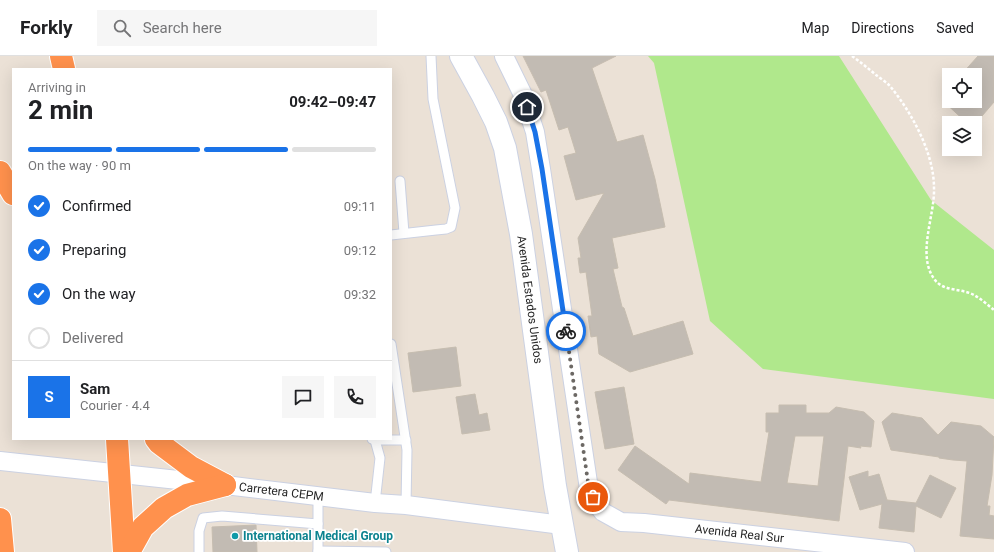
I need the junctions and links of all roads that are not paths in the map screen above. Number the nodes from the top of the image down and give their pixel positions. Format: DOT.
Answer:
graph roads {
  1 [pos="61,56"];
  2 [pos="438,56"];
  3 [pos="461,56"];
  4 [pos="504,56"];
  5 [pos="431,60"];
  6 [pos="64,68"];
  7 [pos="0,172"];
  8 [pos="400,181"];
  9 [pos="12,192"];
  10 [pos="404,233"];
  11 [pos="392,235"];
  12 [pos="392,355"];
  13 [pos="394,376"];
  14 [pos="117,440"];
  15 [pos="157,440"];
  16 [pos="373,440"];
  17 [pos="406,440"];
  18 [pos="0,461"];
  19 [pos="119,474"];
  20 [pos="225,485"];
  21 [pos="318,496"];
  22 [pos="376,503"];
  23 [pos="406,505"];
  24 [pos="318,524"];
  25 [pos="562,525"];
  26 [pos="124,552"];
  27 [pos="130,552"];
  28 [pos="199,552"];
  29 [pos="318,552"];
  30 [pos="386,552"];
  31 [pos="567,552"];
  32 [pos="905,552"];
  1 -- 6 [label="highway"];
  2 -- 5 [label="lane"];
  3 -- 25 [label="street, Avenida Estados Unidos"];
  4 -- 32 [label="street, Avenida Real Sur"];
  5 -- 10 [label="lane"];
  7 -- 9 [label="highway"];
  8 -- 10 [label="lane"];
  10 -- 11 [label="lane"];
  12 -- 13 [label="lane"];
  13 -- 17 [label="lane"];
  14 -- 19 [label="highway"];
  15 -- 20 [label="highway"];
  16 -- 17 [label="lane"];
  16 -- 22 [label="lane"];
  17 -- 23 [label="lane"];
  18 -- 19 [label="street, Carretera CEPM"];
  19 -- 20 [label="street, Carretera CEPM"];
  19 -- 26 [label="highway"];
  20 -- 21 [label="street, Carretera CEPM"];
  20 -- 27 [label="highway"];
  21 -- 22 [label="street, Carretera CEPM"];
  21 -- 24 [label="lane"];
  22 -- 23 [label="street, Carretera CEPM"];
  23 -- 25 [label="street, Carretera CEPM"];
  24 -- 28 [label="lane"];
  24 -- 29 [label="lane"];
  25 -- 31 [label="street, Avenida Estados Unidos"];
  29 -- 30 [label="lane"];
}
